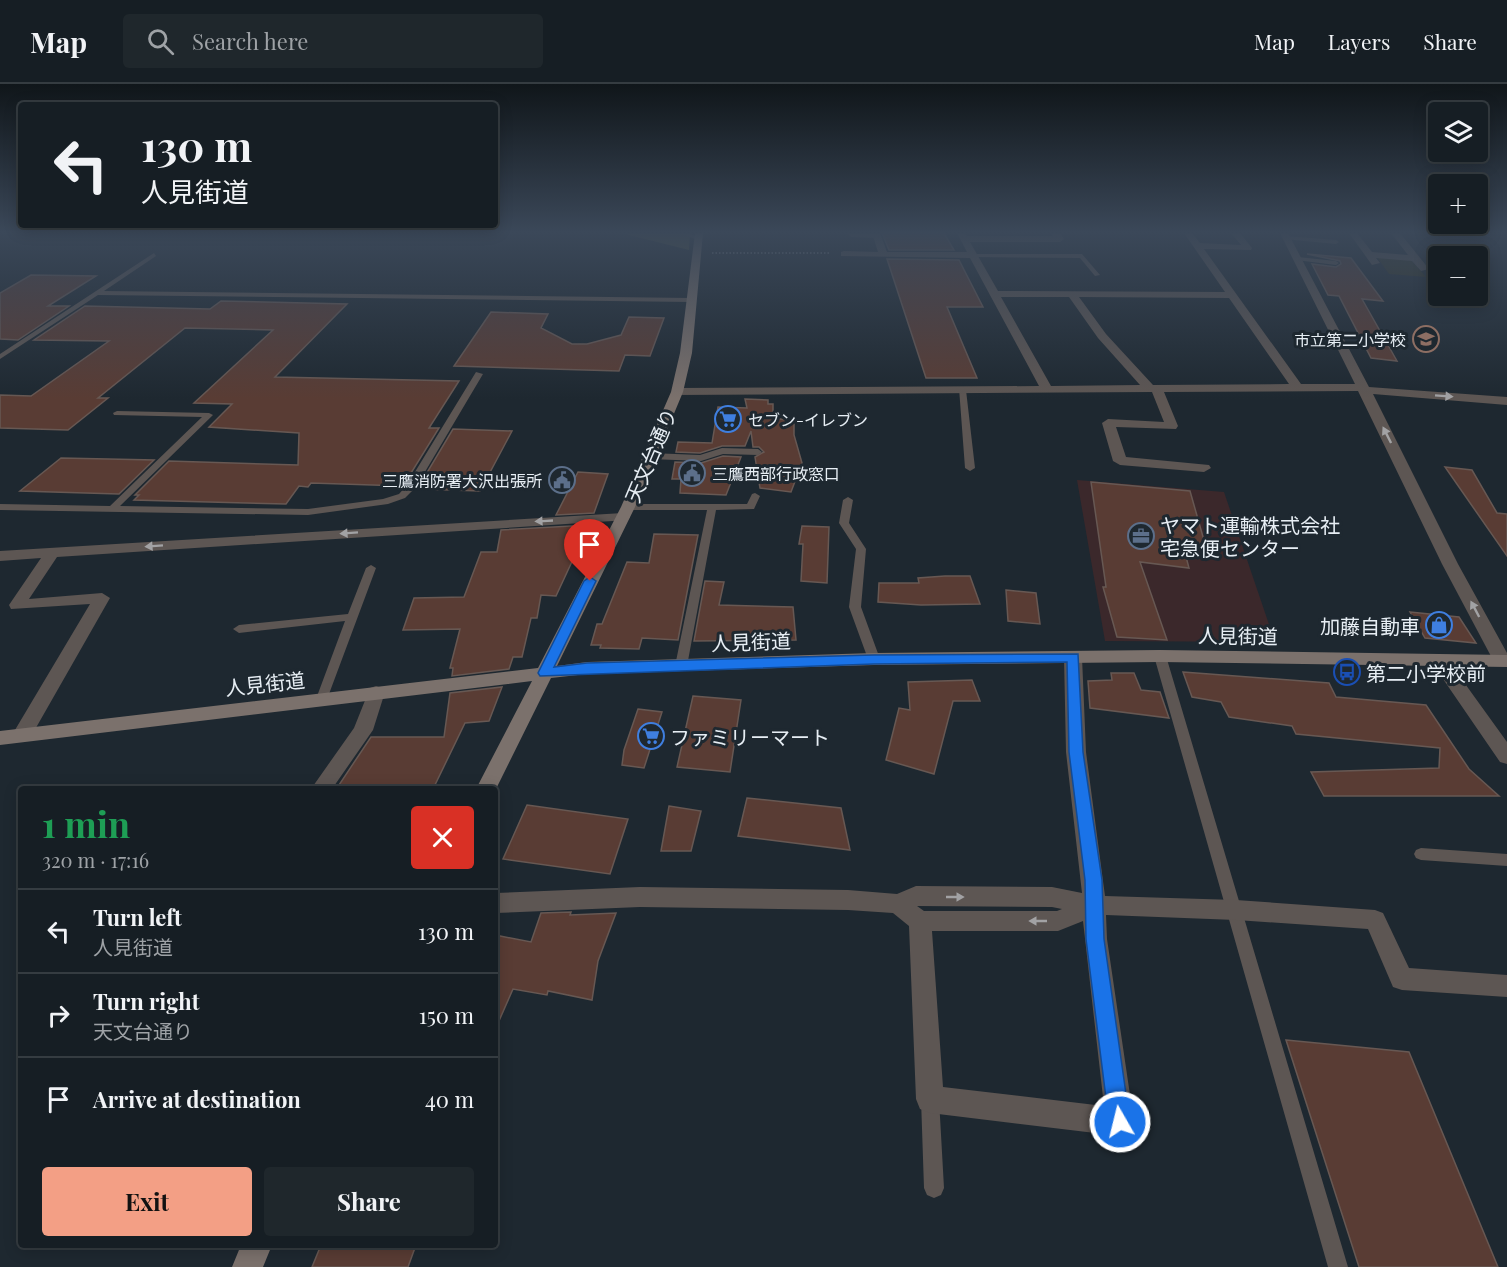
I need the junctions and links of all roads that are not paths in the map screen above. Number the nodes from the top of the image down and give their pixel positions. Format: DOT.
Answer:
graph roads {
  1 [pos="105,288"];
  2 [pos="692,288"];
  3 [pos="992,288"];
  4 [pos="1228,288"];
  5 [pos="1313,288"];
  6 [pos="98,293"];
  7 [pos="995,294"];
  8 [pos="1072,294"];
  9 [pos="1233,295"];
  10 [pos="691,300"];
  11 [pos="1,356"];
  12 [pos="479,374"];
  13 [pos="1297,387"];
  14 [pos="1153,388"];
  15 [pos="1047,389"];
  16 [pos="1364,389"];
  17 [pos="962,390"];
  18 [pos="677,392"];
  19 [pos="1507,401"];
  20 [pos="117,413"];
  21 [pos="758,452"];
  22 [pos="650,456"];
  23 [pos="970,468"];
  24 [pos="1204,468"];
  25 [pos="755,496"];
  26 [pos="848,500"];
  27 [pos="0,507"];
  28 [pos="712,508"];
  29 [pos="112,509"];
  30 [pos="626,512"];
  31 [pos="52,553"];
  32 [pos="0,556"];
  33 [pos="371,568"];
  34 [pos="352,617"];
  35 [pos="239,629"];
  36 [pos="1073,657"];
  37 [pos="1160,657"];
  38 [pos="874,659"];
  39 [pos="1439,660"];
  40 [pos="1505,661"];
  41 [pos="681,666"];
  42 [pos="544,673"];
  43 [pos="376,692"];
  44 [pos="322,699"];
  45 [pos="22,735"];
  46 [pos="0,738"];
  47 [pos="1507,757"];
  48 [pos="323,786"];
  49 [pos="488,786"];
  50 [pos="1421,854"];
  51 [pos="1507,860"];
  52 [pos="498,903"];
  53 [pos="898,904"];
  54 [pos="1094,905"];
  55 [pos="1236,910"];
  56 [pos="920,921"];
  57 [pos="1507,986"];
  58 [pos="930,1099"];
  59 [pos="934,1188"];
  60 [pos="256,1248"];
  61 [pos="247,1267"];
  62 [pos="1338,1267"];
  1 -- 6 [label="lane"];
  2 -- 10 [label="main road, 天文台通り"];
  3 -- 7 [label="street"];
  4 -- 9 [label="street"];
  5 -- 16 [label="street"];
  6 -- 10 [label="lane"];
  6 -- 11 [label="lane"];
  7 -- 8 [label="street"];
  7 -- 15 [label="street"];
  8 -- 9 [label="street"];
  8 -- 14 [label="street"];
  9 -- 13 [label="street"];
  10 -- 18 [label="main road, 天文台通り"];
  12 -- 29 [label="lane"];
  13 -- 14 [label="street"];
  13 -- 16 [label="street"];
  14 -- 15 [label="street"];
  14 -- 24 [label="street"];
  15 -- 17 [label="street"];
  16 -- 19 [label="street, one-way"];
  40 -- 16 [label="street, one-way"];
  17 -- 18 [label="street"];
  17 -- 23 [label="lane"];
  18 -- 22 [label="main road, 天文台通り"];
  20 -- 29 [label="lane"];
  21 -- 22 [label="lane"];
  22 -- 30 [label="main road, 天文台通り"];
  25 -- 28 [label="lane"];
  26 -- 38 [label="lane"];
  27 -- 29 [label="lane"];
  28 -- 30 [label="lane"];
  28 -- 41 [label="lane"];
  30 -- 31 [label="street, one-way"];
  30 -- 42 [label="main road, 天文台通り"];
  31 -- 32 [label="street"];
  31 -- 45 [label="street"];
  33 -- 34 [label="lane"];
  34 -- 35 [label="lane"];
  34 -- 44 [label="lane"];
  36 -- 37 [label="main road, 人見街道"];
  36 -- 38 [label="main road, 人見街道"];
  36 -- 54 [label="street"];
  37 -- 39 [label="main road, 人見街道"];
  37 -- 55 [label="lane"];
  38 -- 41 [label="main road, 人見街道"];
  39 -- 40 [label="main road, 人見街道"];
  39 -- 47 [label="street"];
  41 -- 42 [label="main road, 人見街道"];
  42 -- 43 [label="main road, 人見街道"];
  42 -- 49 [label="main road, 天文台通り"];
  43 -- 44 [label="main road, 人見街道"];
  43 -- 48 [label="street"];
  44 -- 45 [label="main road, 人見街道"];
  45 -- 46 [label="main road, 人見街道"];
  50 -- 51 [label="lane"];
  52 -- 53 [label="street"];
  53 -- 54 [label="street, one-way"];
  53 -- 56 [label="street"];
  54 -- 55 [label="street"];
  54 -- 56 [label="street, one-way"];
  54 -- 58 [label="street"];
  55 -- 57 [label="street"];
  55 -- 62 [label="lane"];
  56 -- 58 [label="street"];
  58 -- 59 [label="lane"];
  60 -- 61 [label="main road"];
}
